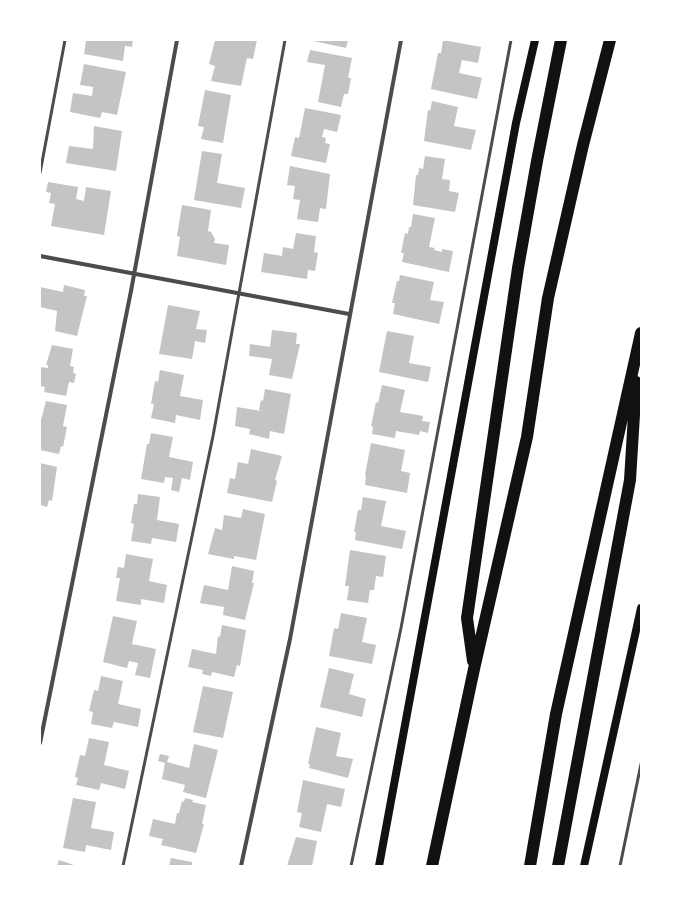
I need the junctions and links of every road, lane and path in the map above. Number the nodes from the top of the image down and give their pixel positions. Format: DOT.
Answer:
graph roads {
  1 [pos="65,40"];
  2 [pos="177,40"];
  3 [pos="285,40"];
  4 [pos="400,40"];
  5 [pos="511,40"];
  6 [pos="535,40"];
  7 [pos="561,40"];
  8 [pos="610,40"];
  9 [pos="40,173"];
  10 [pos="40,256"];
  11 [pos="133,274"];
  12 [pos="238,294"];
  13 [pos="349,314"];
  14 [pos="641,333"];
  15 [pos="638,347"];
  16 [pos="641,608"];
  17 [pos="474,669"];
  18 [pos="40,743"];
  19 [pos="641,764"];
  20 [pos="123,866"];
  21 [pos="241,866"];
  22 [pos="352,866"];
  23 [pos="379,866"];
  24 [pos="432,866"];
  25 [pos="530,866"];
  26 [pos="558,866"];
  27 [pos="584,866"];
  28 [pos="620,866"];
  1 -- 9 [label="lane"];
  2 -- 11 [label="street"];
  3 -- 12 [label="lane"];
  4 -- 13 [label="street"];
  5 -- 22 [label="lane"];
  6 -- 23 [label="main road"];
  7 -- 17 [label="highway"];
  8 -- 17 [label="highway"];
  10 -- 11 [label="street"];
  11 -- 12 [label="street"];
  11 -- 18 [label="street"];
  12 -- 13 [label="street"];
  12 -- 20 [label="lane"];
  13 -- 21 [label="street"];
  14 -- 15 [label="highway"];
  15 -- 25 [label="highway"];
  15 -- 26 [label="highway"];
  16 -- 27 [label="main road"];
  17 -- 24 [label="highway"];
  19 -- 28 [label="lane"];
}
